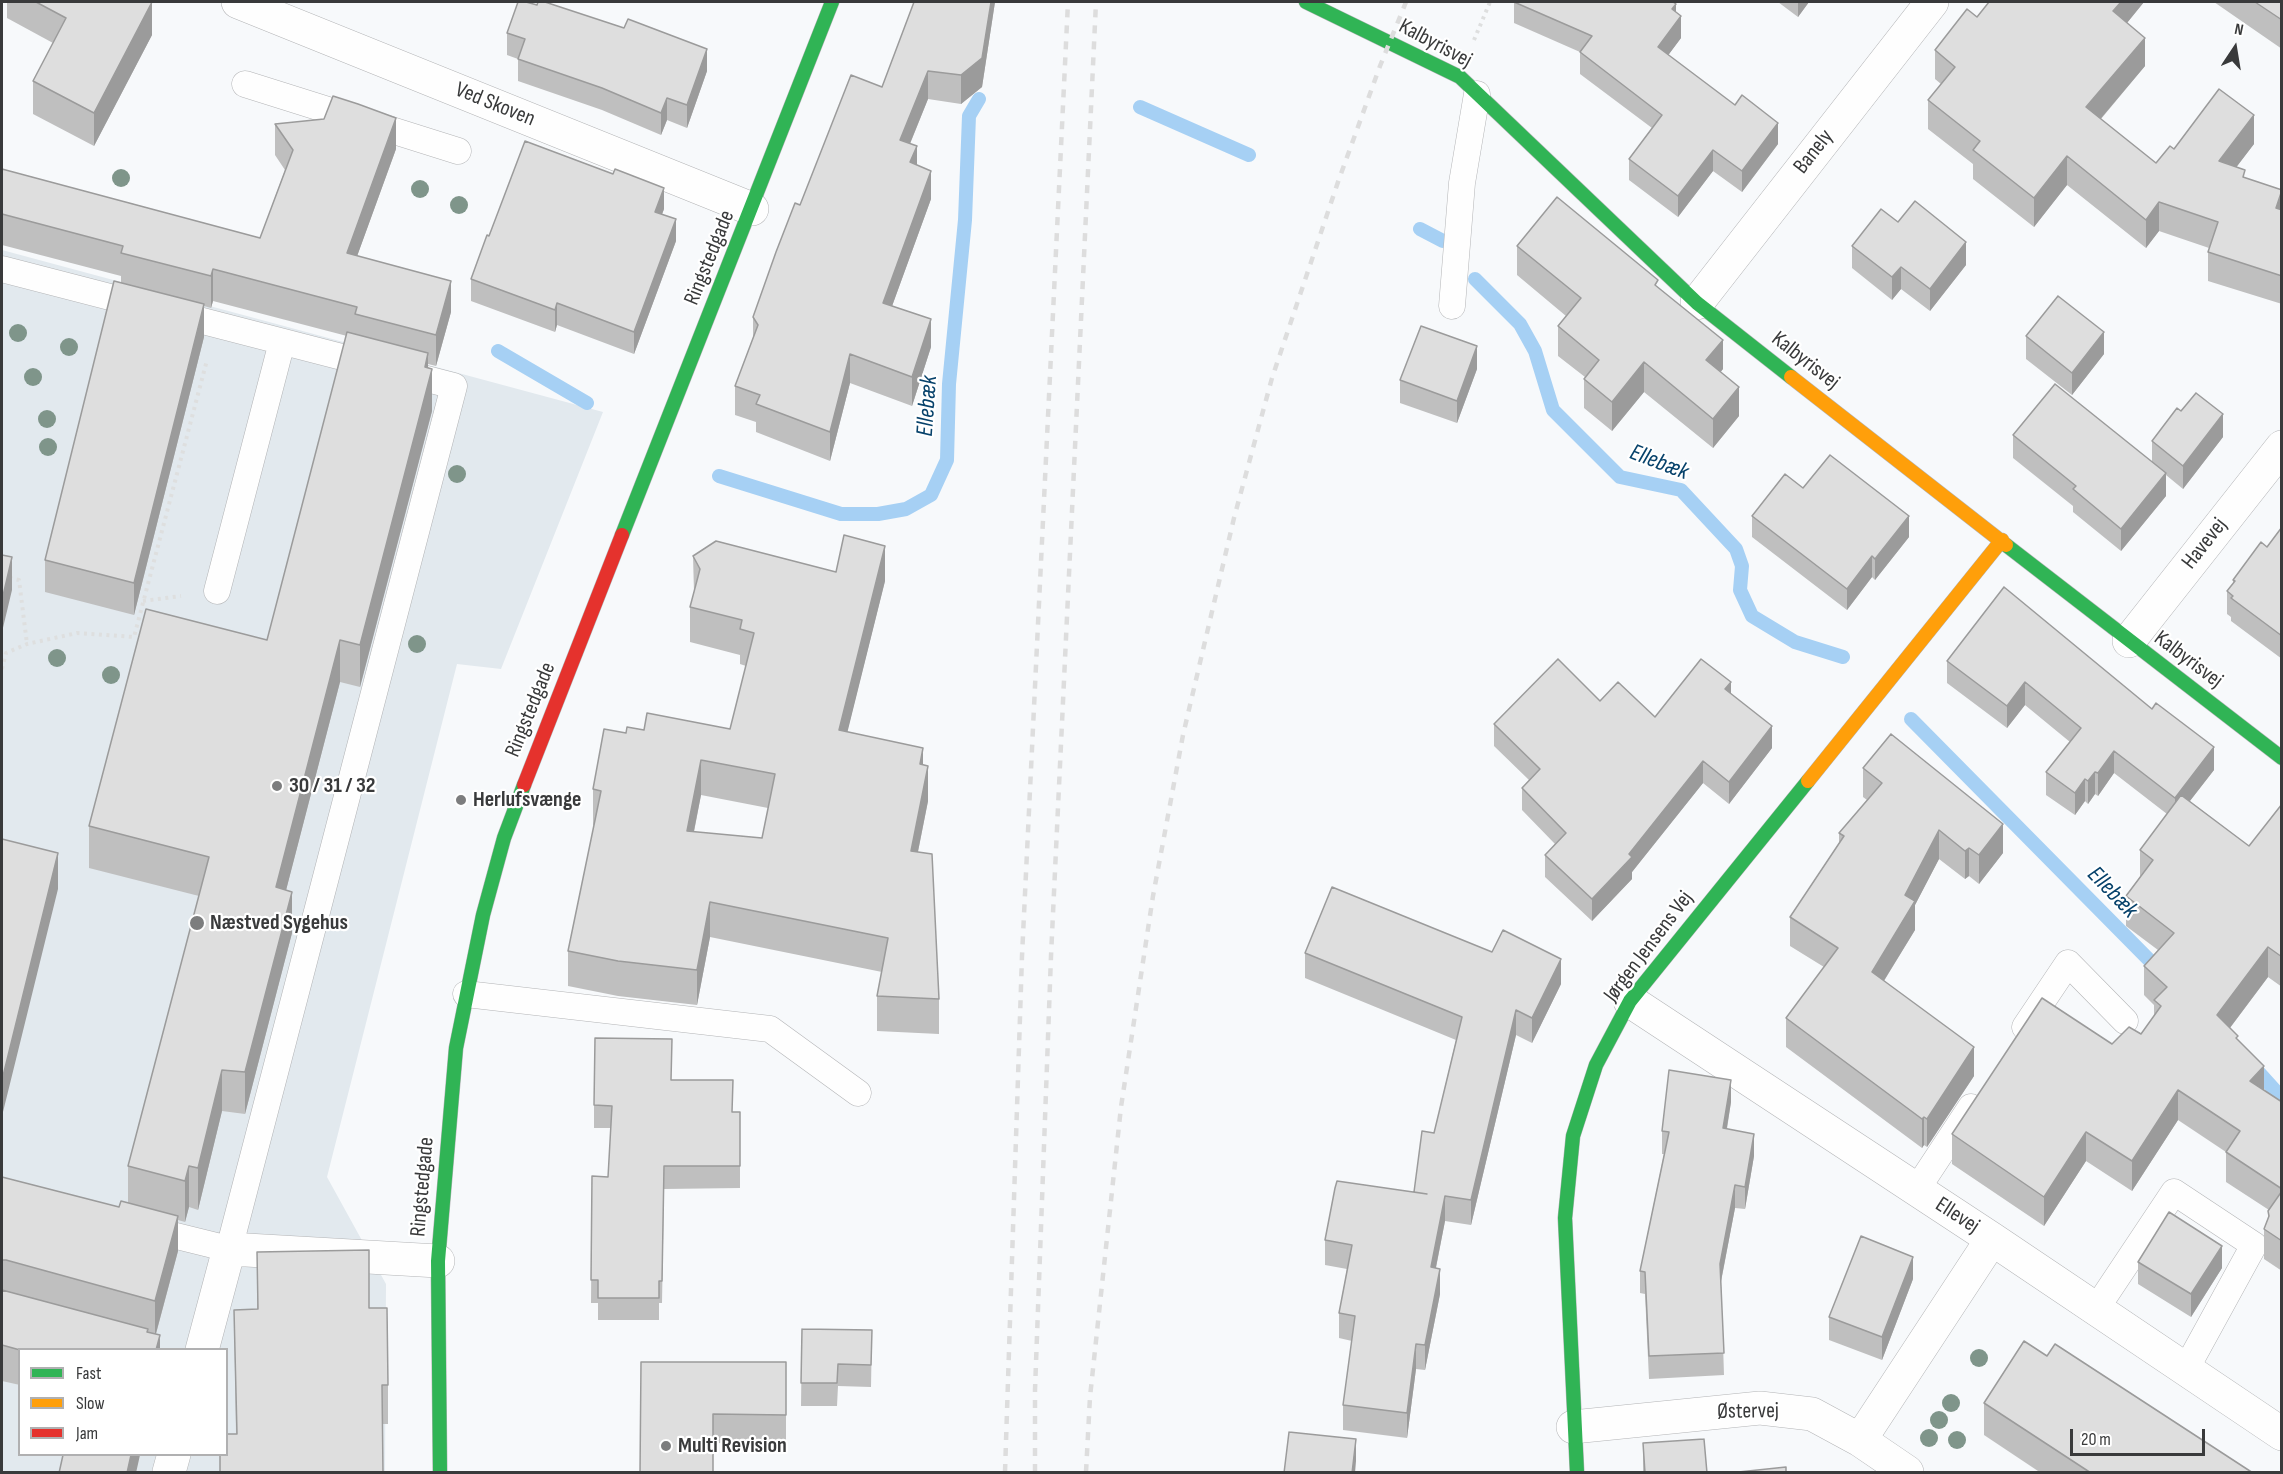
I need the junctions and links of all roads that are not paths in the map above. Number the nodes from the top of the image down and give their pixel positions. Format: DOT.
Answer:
graph roads {
  1 [pos="238,2"];
  2 [pos="832,2"];
  3 [pos="1306,2"];
  4 [pos="1932,2"];
  5 [pos="245,84"];
  6 [pos="1477,94"];
  7 [pos="458,151"];
  8 [pos="752,209"];
  9 [pos="2,269"];
  10 [pos="1697,303"];
  11 [pos="1452,306"];
  12 [pos="282,342"];
  13 [pos="2282,447"];
  14 [pos="2002,540"];
  15 [pos="217,591"];
  16 [pos="2129,641"];
  17 [pos="2282,758"];
  18 [pos="466,994"];
  19 [pos="1630,1001"];
  20 [pos="2125,1021"];
  21 [pos="2015,1042"];
  22 [pos="1982,1091"];
  23 [pos="858,1093"];
  24 [pos="1917,1190"];
  25 [pos="119,1221"];
  26 [pos="1992,1239"];
  27 [pos="230,1250"];
  28 [pos="438,1261"];
  29 [pos="2096,1309"];
  30 [pos="203,1348"];
  31 [pos="2186,1369"];
  32 [pos="1574,1427"];
  33 [pos="2282,1434"];
  34 [pos="1860,1440"];
  35 [pos="174,1456"];
  36 [pos="169,1473"];
  37 [pos="440,1473"];
  38 [pos="1577,1473"];
  39 [pos="1907,1473"];
  1 -- 8 [label="street, Ved Skoven"];
  2 -- 8 [label="street, Ringstedgade"];
  3 -- 6 [label="street, Kalbyrisvej"];
  4 -- 10 [label="street, Banely"];
  5 -- 7 [label="lane"];
  6 -- 10 [label="street, Kalbyrisvej"];
  6 -- 11 [label="lane"];
  8 -- 18 [label="street, Ringstedgade"];
  9 -- 12 [label="lane"];
  10 -- 14 [label="street, Kalbyrisvej"];
  12 -- 15 [label="lane"];
  12 -- 27 [label="lane"];
  13 -- 16 [label="street, Havevej"];
  14 -- 16 [label="street, Kalbyrisvej"];
  14 -- 19 [label="street, Jørgen Jensens Vej"];
  16 -- 17 [label="street, Kalbyrisvej"];
  18 -- 23 [label="lane"];
  18 -- 28 [label="street, Ringstedgade"];
  19 -- 24 [label="street, Ellevej"];
  19 -- 32 [label="street, Jørgen Jensens Vej"];
  20 -- 21 [label="lane"];
  22 -- 24 [label="lane"];
  24 -- 26 [label="street, Ellevej"];
  25 -- 27 [label="lane"];
  26 -- 29 [label="street, Ellevej"];
  26 -- 34 [label="street"];
  27 -- 28 [label="street"];
  27 -- 30 [label="street"];
  28 -- 37 [label="street, Ringstedgade"];
  29 -- 31 [label="street, Ellevej"];
  29 -- 31 [label="lane"];
  31 -- 33 [label="street, Ellevej"];
  32 -- 34 [label="street, Østervej"];
  32 -- 38 [label="street, Jørgen Jensens Vej"];
  34 -- 39 [label="street, Østervej"];
  35 -- 36 [label="street"];
}
